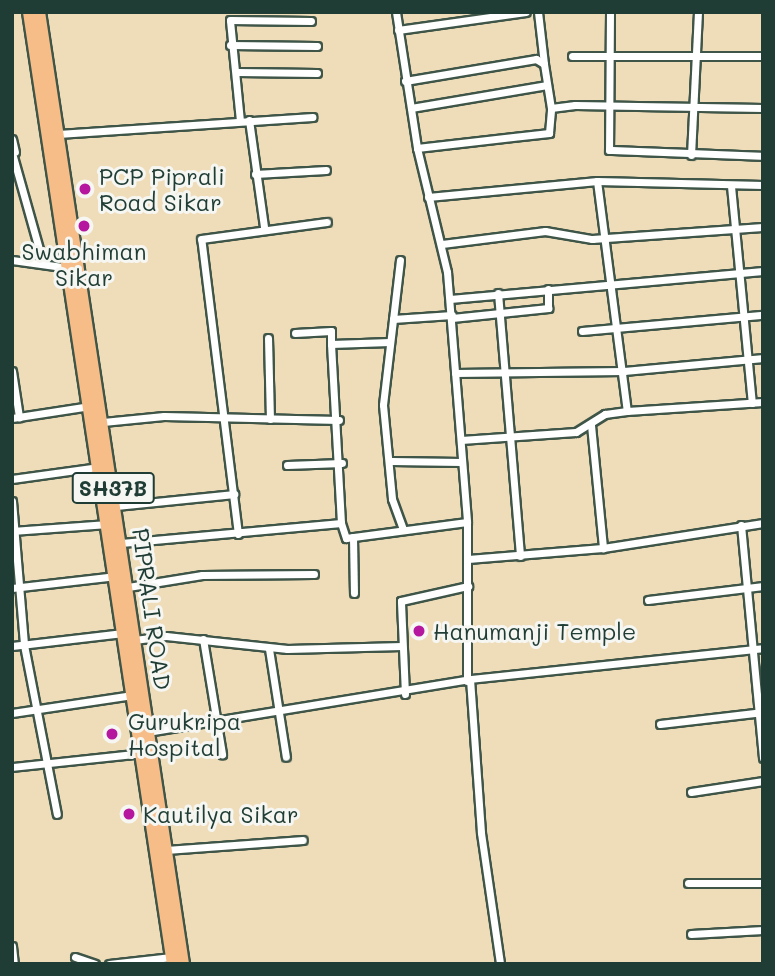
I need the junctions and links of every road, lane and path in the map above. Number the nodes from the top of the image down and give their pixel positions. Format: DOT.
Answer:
graph roads {
  1 [pos="29,12"];
  2 [pos="39,12"];
  3 [pos="396,12"];
  4 [pos="526,12"];
  5 [pos="538,12"];
  6 [pos="610,12"];
  7 [pos="698,12"];
  8 [pos="230,16"];
  9 [pos="311,21"];
  10 [pos="398,30"];
  11 [pos="230,44"];
  12 [pos="317,46"];
  13 [pos="608,54"];
  14 [pos="572,55"];
  15 [pos="696,55"];
  16 [pos="763,56"];
  17 [pos="544,64"];
  18 [pos="237,72"];
  19 [pos="317,73"];
  20 [pos="405,80"];
  21 [pos="547,85"];
  22 [pos="608,104"];
  23 [pos="692,106"];
  24 [pos="411,108"];
  25 [pos="551,108"];
  26 [pos="763,108"];
  27 [pos="312,117"];
  28 [pos="245,120"];
  29 [pos="58,134"];
  30 [pos="12,139"];
  31 [pos="417,148"];
  32 [pos="14,153"];
  33 [pos="691,155"];
  34 [pos="763,156"];
  35 [pos="326,170"];
  36 [pos="255,174"];
  37 [pos="597,181"];
  38 [pos="763,185"];
  39 [pos="731,186"];
  40 [pos="428,197"];
  41 [pos="327,222"];
  42 [pos="763,227"];
  43 [pos="264,228"];
  44 [pos="735,230"];
  45 [pos="605,238"];
  46 [pos="442,244"];
  47 [pos="12,260"];
  48 [pos="400,260"];
  49 [pos="43,263"];
  50 [pos="70,268"];
  51 [pos="763,271"];
  52 [pos="740,273"];
  53 [pos="611,283"];
  54 [pos="548,289"];
  55 [pos="498,293"];
  56 [pos="450,299"];
  57 [pos="500,313"];
  58 [pos="763,315"];
  59 [pos="452,317"];
  60 [pos="744,318"];
  61 [pos="393,319"];
  62 [pos="619,327"];
  63 [pos="582,331"];
  64 [pos="295,333"];
  65 [pos="268,338"];
  66 [pos="390,342"];
  67 [pos="331,344"];
  68 [pos="763,358"];
  69 [pos="748,359"];
  70 [pos="624,370"];
  71 [pos="12,371"];
  72 [pos="505,371"];
  73 [pos="455,373"];
  74 [pos="763,401"];
  75 [pos="751,402"];
  76 [pos="91,405"];
  77 [pos="627,411"];
  78 [pos="15,417"];
  79 [pos="219,418"];
  80 [pos="270,419"];
  81 [pos="339,420"];
  82 [pos="103,422"];
  83 [pos="591,425"];
  84 [pos="510,434"];
  85 [pos="460,440"];
  86 [pos="391,461"];
  87 [pos="461,462"];
  88 [pos="342,463"];
  89 [pos="287,465"];
  90 [pos="100,467"];
  91 [pos="12,479"];
  92 [pos="234,494"];
  93 [pos="12,501"];
  94 [pos="116,506"];
  95 [pos="467,522"];
  96 [pos="341,523"];
  97 [pos="763,523"];
  98 [pos="109,524"];
  99 [pos="741,525"];
  100 [pos="403,529"];
  101 [pos="15,531"];
  102 [pos="238,534"];
  103 [pos="353,537"];
  104 [pos="121,543"];
  105 [pos="603,548"];
  106 [pos="520,556"];
  107 [pos="468,559"];
  108 [pos="314,574"];
  109 [pos="117,576"];
  110 [pos="22,586"];
  111 [pos="468,586"];
  112 [pos="763,586"];
  113 [pos="128,587"];
  114 [pos="12,588"];
  115 [pos="746,588"];
  116 [pos="354,593"];
  117 [pos="648,600"];
  118 [pos="129,637"];
  119 [pos="203,639"];
  120 [pos="24,645"];
  121 [pos="12,646"];
  122 [pos="402,646"];
  123 [pos="763,648"];
  124 [pos="269,649"];
  125 [pos="751,649"];
  126 [pos="469,680"];
  127 [pos="405,694"];
  128 [pos="133,695"];
  129 [pos="37,709"];
  130 [pos="277,712"];
  131 [pos="760,712"];
  132 [pos="12,713"];
  133 [pos="660,723"];
  134 [pos="216,724"];
  135 [pos="144,732"];
  136 [pos="142,753"];
  137 [pos="222,754"];
  138 [pos="286,757"];
  139 [pos="763,758"];
  140 [pos="48,763"];
  141 [pos="12,767"];
  142 [pos="763,781"];
  143 [pos="691,792"];
  144 [pos="57,814"];
  145 [pos="303,840"];
  146 [pos="166,850"];
  147 [pos="688,883"];
  148 [pos="763,883"];
  149 [pos="763,930"];
  150 [pos="691,934"];
  151 [pos="12,946"];
  152 [pos="75,957"];
  153 [pos="172,960"];
  154 [pos="14,964"];
  155 [pos="95,964"];
  156 [pos="109,964"];
  157 [pos="183,964"];
  158 [pos="500,964"];
  1 -- 50 [label="main road"];
  2 -- 29 [label="main road, PIPRALI ROAD / SH37B"];
  3 -- 10 [label="street"];
  4 -- 10 [label="street"];
  5 -- 17 [label="street"];
  6 -- 13 [label="street"];
  7 -- 15 [label="street"];
  8 -- 9 [label="street"];
  8 -- 11 [label="street"];
  10 -- 20 [label="street"];
  11 -- 12 [label="street"];
  11 -- 18 [label="street"];
  13 -- 14 [label="street"];
  13 -- 15 [label="street"];
  13 -- 22 [label="street"];
  15 -- 16 [label="street"];
  15 -- 23 [label="street"];
  17 -- 20 [label="street"];
  17 -- 21 [label="street"];
  18 -- 19 [label="street"];
  18 -- 28 [label="street"];
  20 -- 24 [label="street"];
  21 -- 24 [label="street"];
  21 -- 25 [label="street"];
  22 -- 23 [label="street"];
  22 -- 25 [label="street"];
  22 -- 33 [label="street"];
  23 -- 26 [label="street"];
  23 -- 33 [label="street"];
  24 -- 31 [label="street"];
  25 -- 31 [label="street"];
  27 -- 28 [label="street"];
  28 -- 29 [label="street"];
  28 -- 36 [label="street"];
  29 -- 82 [label="main road, PIPRALI ROAD / SH37B"];
  30 -- 32 [label="street"];
  31 -- 40 [label="street"];
  32 -- 49 [label="street"];
  33 -- 34 [label="street"];
  35 -- 36 [label="street"];
  36 -- 43 [label="street"];
  37 -- 39 [label="street"];
  37 -- 40 [label="street"];
  37 -- 45 [label="street"];
  38 -- 39 [label="street"];
  39 -- 44 [label="street"];
  40 -- 46 [label="street"];
  41 -- 43 [label="street"];
  42 -- 44 [label="street"];
  43 -- 79 [label="street"];
  44 -- 45 [label="street"];
  44 -- 52 [label="street"];
  45 -- 46 [label="street"];
  45 -- 53 [label="street"];
  46 -- 56 [label="street"];
  47 -- 49 [label="street"];
  48 -- 61 [label="street"];
  49 -- 50 [label="street"];
  50 -- 76 [label="main road"];
  51 -- 52 [label="street"];
  52 -- 53 [label="street"];
  52 -- 60 [label="street"];
  53 -- 54 [label="street"];
  53 -- 62 [label="street"];
  54 -- 55 [label="street"];
  54 -- 57 [label="street"];
  55 -- 56 [label="street"];
  55 -- 57 [label="street"];
  56 -- 59 [label="street"];
  57 -- 59 [label="street"];
  57 -- 72 [label="street"];
  58 -- 60 [label="street"];
  59 -- 61 [label="street"];
  59 -- 73 [label="street"];
  60 -- 62 [label="street"];
  60 -- 69 [label="street"];
  61 -- 66 [label="street"];
  62 -- 63 [label="street"];
  62 -- 70 [label="street"];
  64 -- 67 [label="street"];
  65 -- 80 [label="street"];
  66 -- 67 [label="street"];
  66 -- 86 [label="street"];
  67 -- 81 [label="street"];
  68 -- 69 [label="street"];
  69 -- 70 [label="street"];
  69 -- 75 [label="street"];
  70 -- 72 [label="street"];
  70 -- 77 [label="street"];
  71 -- 78 [label="street"];
  72 -- 73 [label="street"];
  72 -- 84 [label="street"];
  73 -- 85 [label="street"];
  74 -- 75 [label="street"];
  75 -- 77 [label="street"];
  76 -- 78 [label="street"];
  76 -- 90 [label="main road"];
  77 -- 83 [label="street"];
  79 -- 80 [label="street"];
  79 -- 82 [label="street"];
  79 -- 92 [label="street"];
  80 -- 81 [label="street"];
  81 -- 88 [label="street"];
  82 -- 94 [label="main road, PIPRALI ROAD / SH37B"];
  83 -- 84 [label="street"];
  83 -- 105 [label="street"];
  84 -- 85 [label="street"];
  84 -- 106 [label="street"];
  85 -- 87 [label="street"];
  86 -- 87 [label="street"];
  86 -- 100 [label="street"];
  87 -- 95 [label="street"];
  88 -- 89 [label="street"];
  88 -- 96 [label="street"];
  90 -- 91 [label="street"];
  90 -- 98 [label="main road"];
  92 -- 94 [label="street"];
  92 -- 102 [label="street"];
  93 -- 101 [label="street"];
  94 -- 104 [label="main road, PIPRALI ROAD / SH37B"];
  95 -- 100 [label="street"];
  95 -- 107 [label="street"];
  96 -- 102 [label="street"];
  96 -- 103 [label="street"];
  97 -- 99 [label="street"];
  98 -- 101 [label="street"];
  98 -- 109 [label="main road"];
  99 -- 105 [label="street"];
  99 -- 115 [label="street"];
  100 -- 103 [label="street"];
  101 -- 110 [label="street"];
  102 -- 104 [label="street"];
  103 -- 116 [label="street"];
  104 -- 113 [label="main road, PIPRALI ROAD / SH37B"];
  105 -- 106 [label="street"];
  106 -- 107 [label="street"];
  107 -- 111 [label="street"];
  108 -- 113 [label="street"];
  109 -- 110 [label="street"];
  109 -- 118 [label="main road"];
  110 -- 114 [label="street"];
  110 -- 120 [label="street"];
  111 -- 122 [label="street"];
  111 -- 126 [label="street"];
  112 -- 115 [label="street"];
  113 -- 118 [label="main road, PIPRALI ROAD / SH37B"];
  115 -- 117 [label="street"];
  115 -- 125 [label="street"];
  118 -- 119 [label="street"];
  118 -- 120 [label="street"];
  118 -- 128 [label="main road"];
  118 -- 135 [label="main road, PIPRALI ROAD / SH37B"];
  119 -- 124 [label="street"];
  119 -- 134 [label="street"];
  120 -- 121 [label="street"];
  120 -- 129 [label="street"];
  122 -- 124 [label="street"];
  122 -- 127 [label="street"];
  123 -- 125 [label="street"];
  124 -- 130 [label="street"];
  125 -- 126 [label="street"];
  125 -- 131 [label="street"];
  126 -- 127 [label="street"];
  126 -- 158 [label="street"];
  127 -- 130 [label="street"];
  128 -- 129 [label="street"];
  128 -- 135 [label="main road"];
  129 -- 132 [label="street"];
  129 -- 140 [label="street"];
  130 -- 134 [label="street"];
  130 -- 138 [label="street"];
  131 -- 133 [label="street"];
  131 -- 139 [label="street"];
  134 -- 135 [label="street"];
  134 -- 137 [label="street"];
  135 -- 136 [label="main road"];
  135 -- 146 [label="main road, PIPRALI ROAD / SH37B"];
  136 -- 140 [label="street"];
  136 -- 153 [label="main road"];
  140 -- 141 [label="street"];
  140 -- 144 [label="street"];
  142 -- 143 [label="street"];
  145 -- 146 [label="street"];
  146 -- 157 [label="main road, PIPRALI ROAD / SH37B"];
  147 -- 148 [label="street"];
  149 -- 150 [label="street"];
  151 -- 154 [label="street"];
  152 -- 155 [label="street"];
  153 -- 156 [label="street"];
}
